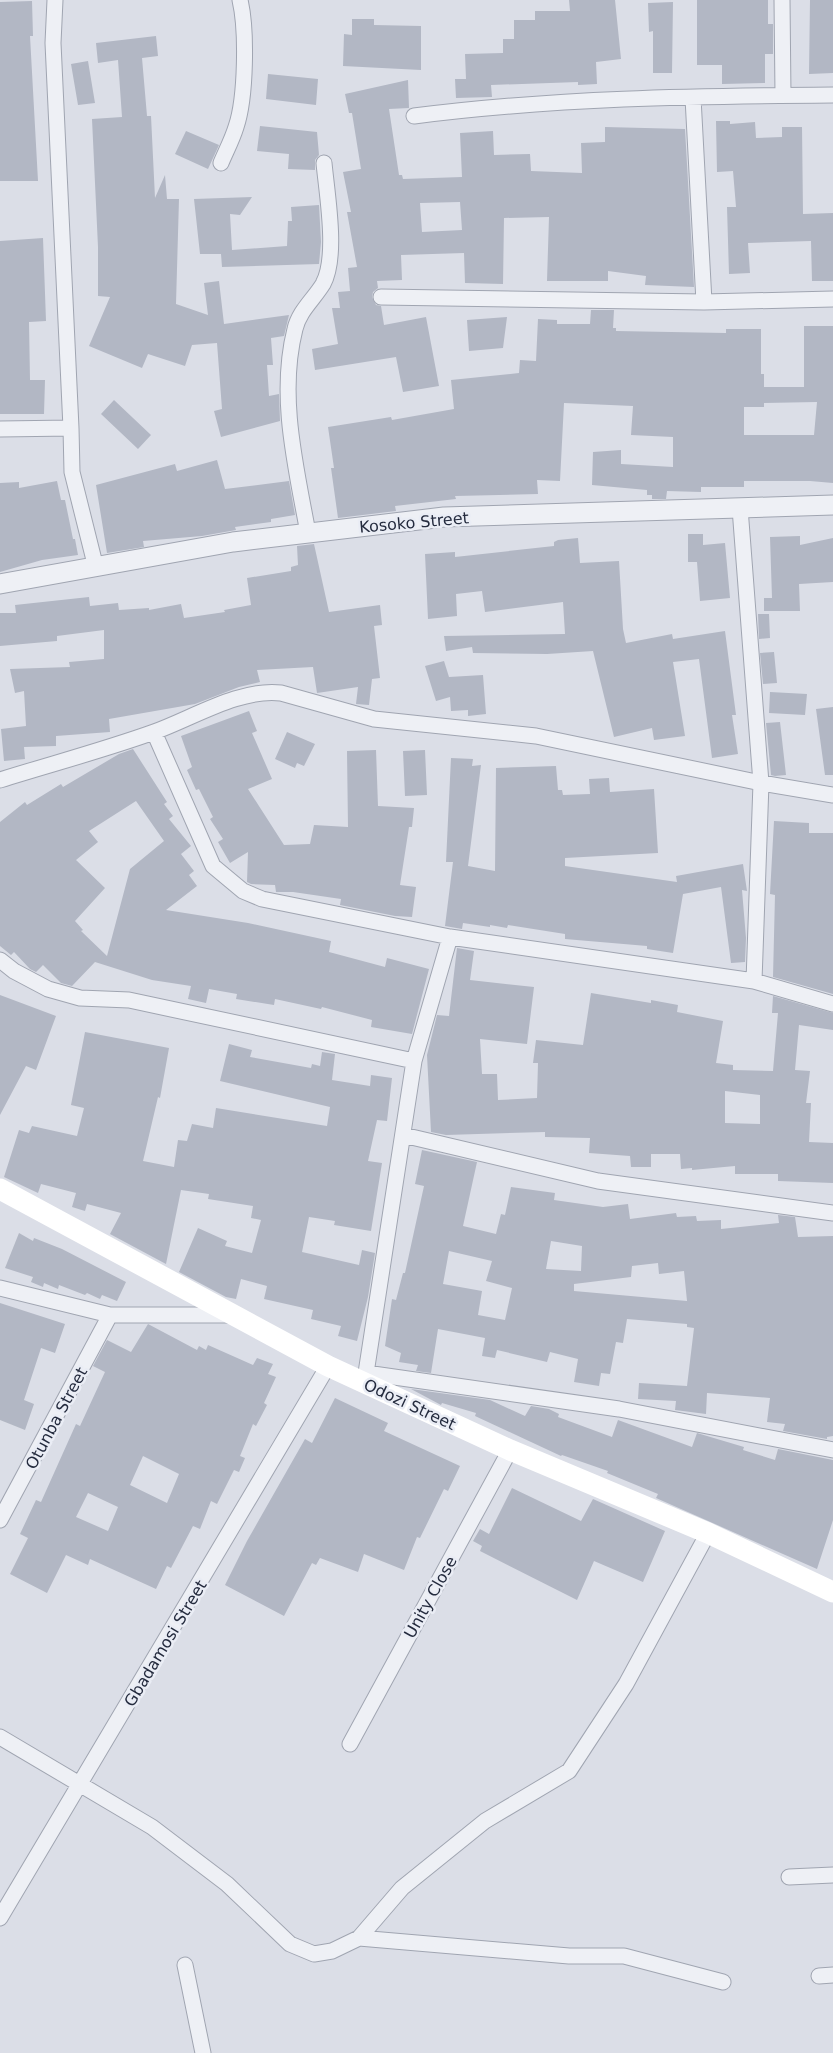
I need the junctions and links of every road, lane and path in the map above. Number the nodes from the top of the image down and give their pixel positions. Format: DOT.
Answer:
graph roads {
  1 [pos="55,0"];
  2 [pos="240,0"];
  3 [pos="782,0"];
  4 [pos="833,94"];
  5 [pos="783,95"];
  6 [pos="693,98"];
  7 [pos="414,116"];
  8 [pos="221,163"];
  9 [pos="324,163"];
  10 [pos="381,297"];
  11 [pos="833,300"];
  12 [pos="704,302"];
  13 [pos="71,428"];
  14 [pos="0,430"];
  15 [pos="833,505"];
  16 [pos="740,508"];
  17 [pos="308,533"];
  18 [pos="96,568"];
  19 [pos="0,584"];
  20 [pos="154,732"];
  21 [pos="0,780"];
  22 [pos="761,783"];
  23 [pos="833,795"];
  24 [pos="450,937"];
  25 [pos="0,960"];
  26 [pos="754,981"];
  27 [pos="833,1004"];
  28 [pos="414,1061"];
  29 [pos="403,1136"];
  30 [pos="0,1190"];
  31 [pos="833,1213"];
  32 [pos="0,1288"];
  33 [pos="110,1315"];
  34 [pos="234,1315"];
  35 [pos="328,1366"];
  36 [pos="371,1381"];
  37 [pos="510,1450"];
  38 [pos="833,1450"];
  39 [pos="0,1520"];
  40 [pos="708,1533"];
  41 [pos="833,1592"];
  42 [pos="0,1737"];
  43 [pos="350,1744"];
  44 [pos="81,1785"];
  45 [pos="833,1875"];
  46 [pos="789,1877"];
  47 [pos="0,1918"];
  48 [pos="359,1938"];
  49 [pos="185,1965"];
  50 [pos="723,1982"];
  51 [pos="203,2053"];
  1 -- 13 [label="street"];
  2 -- 8 [label="street"];
  3 -- 5 [label="street"];
  4 -- 5 [label="street"];
  5 -- 6 [label="street"];
  6 -- 7 [label="street"];
  6 -- 12 [label="street"];
  9 -- 17 [label="street"];
  10 -- 12 [label="street"];
  11 -- 12 [label="street"];
  13 -- 14 [label="street"];
  13 -- 18 [label="street"];
  15 -- 16 [label="street, Kosoko Street"];
  16 -- 17 [label="street, Kosoko Street"];
  16 -- 22 [label="street"];
  17 -- 18 [label="street, Kosoko Street"];
  18 -- 19 [label="street, Kosoko Street"];
  20 -- 21 [label="street"];
  20 -- 22 [label="street"];
  20 -- 24 [label="street"];
  22 -- 23 [label="street"];
  22 -- 26 [label="street"];
  24 -- 26 [label="street"];
  24 -- 28 [label="street"];
  25 -- 28 [label="street"];
  26 -- 27 [label="street"];
  28 -- 29 [label="street"];
  29 -- 31 [label="street"];
  29 -- 36 [label="street"];
  30 -- 34 [label="main road, Odozi Street"];
  32 -- 33 [label="street"];
  33 -- 34 [label="street"];
  33 -- 39 [label="street, Otunba Street"];
  34 -- 35 [label="main road, Odozi Street"];
  35 -- 36 [label="main road, Odozi Street"];
  35 -- 44 [label="street, Gbadamosi Street"];
  36 -- 37 [label="main road, Odozi Street"];
  36 -- 38 [label="street"];
  37 -- 40 [label="main road, Odozi Street"];
  37 -- 43 [label="street, Unity Close"];
  40 -- 41 [label="main road, Odozi Street"];
  40 -- 48 [label="street"];
  42 -- 44 [label="street"];
  44 -- 47 [label="street, Gbadamosi Street"];
  44 -- 48 [label="street"];
  45 -- 46 [label="street"];
  48 -- 50 [label="street"];
  49 -- 51 [label="street"];
}
